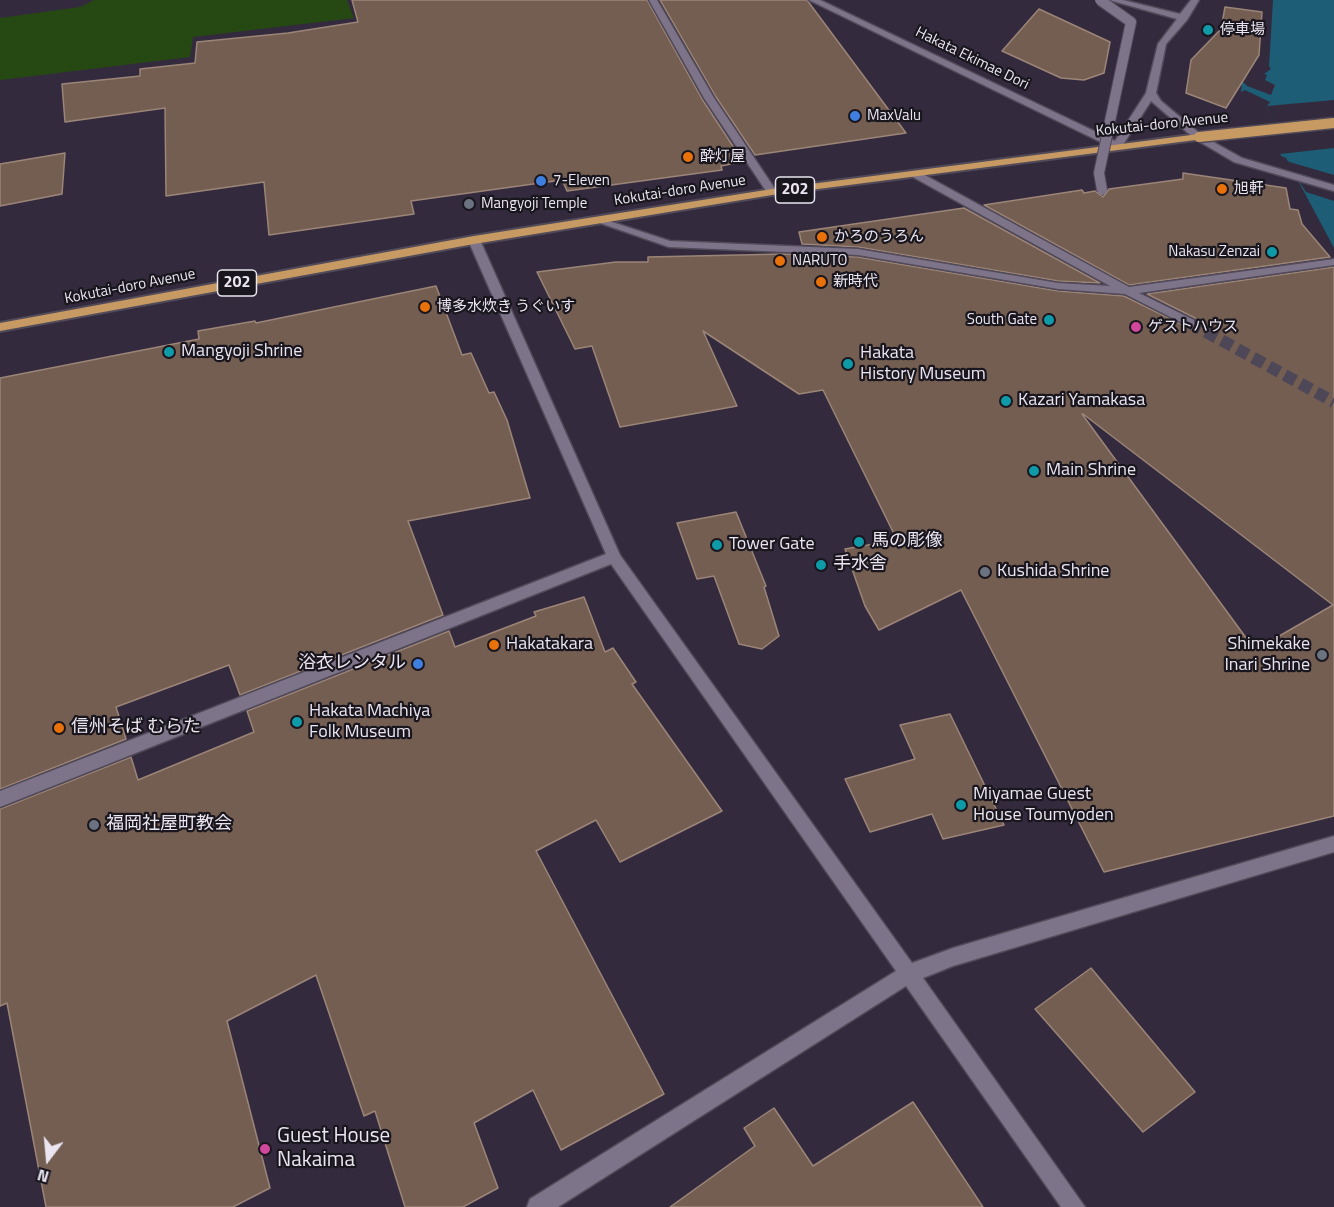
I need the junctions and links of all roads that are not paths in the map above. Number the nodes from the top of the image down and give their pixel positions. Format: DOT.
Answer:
graph roads {
  1 [pos="652,0"];
  2 [pos="813,0"];
  3 [pos="1100,0"];
  4 [pos="1113,0"];
  5 [pos="1195,0"];
  6 [pos="1184,18"];
  7 [pos="1151,93"];
  8 [pos="1334,123"];
  9 [pos="1199,137"];
  10 [pos="1117,146"];
  11 [pos="917,175"];
  12 [pos="1334,188"];
  13 [pos="1102,190"];
  14 [pos="772,192"];
  15 [pos="599,221"];
  16 [pos="474,240"];
  17 [pos="1334,262"];
  18 [pos="1127,291"];
  19 [pos="1190,323"];
  20 [pos="0,327"];
  21 [pos="614,557"];
  22 [pos="0,799"];
  23 [pos="1334,844"];
  24 [pos="910,973"];
  25 [pos="538,1207"];
  26 [pos="1074,1207"];
  1 -- 14 [label="street"];
  2 -- 10 [label="street, Hakata Ekimae Dori"];
  3 -- 13 [label="street, bridge"];
  4 -- 6 [label="street"];
  5 -- 6 [label="street"];
  6 -- 7 [label="street"];
  7 -- 9 [label="street"];
  7 -- 10 [label="street"];
  8 -- 9 [label="highway, Kokutai-doro Avenue / 202, bridge"];
  9 -- 10 [label="highway, Kokutai-doro Avenue / 202"];
  9 -- 12 [label="street"];
  10 -- 11 [label="highway, Kokutai-doro Avenue / 202"];
  11 -- 14 [label="highway, Kokutai-doro Avenue / 202"];
  11 -- 18 [label="street"];
  14 -- 15 [label="highway, Kokutai-doro Avenue / 202"];
  15 -- 16 [label="highway, Kokutai-doro Avenue / 202"];
  15 -- 18 [label="street"];
  16 -- 20 [label="highway, Kokutai-doro Avenue / 202"];
  16 -- 21 [label="street"];
  17 -- 18 [label="street"];
  18 -- 19 [label="street"];
  21 -- 22 [label="street"];
  21 -- 24 [label="street"];
  23 -- 24 [label="street"];
  24 -- 25 [label="street"];
  24 -- 26 [label="street"];
}
